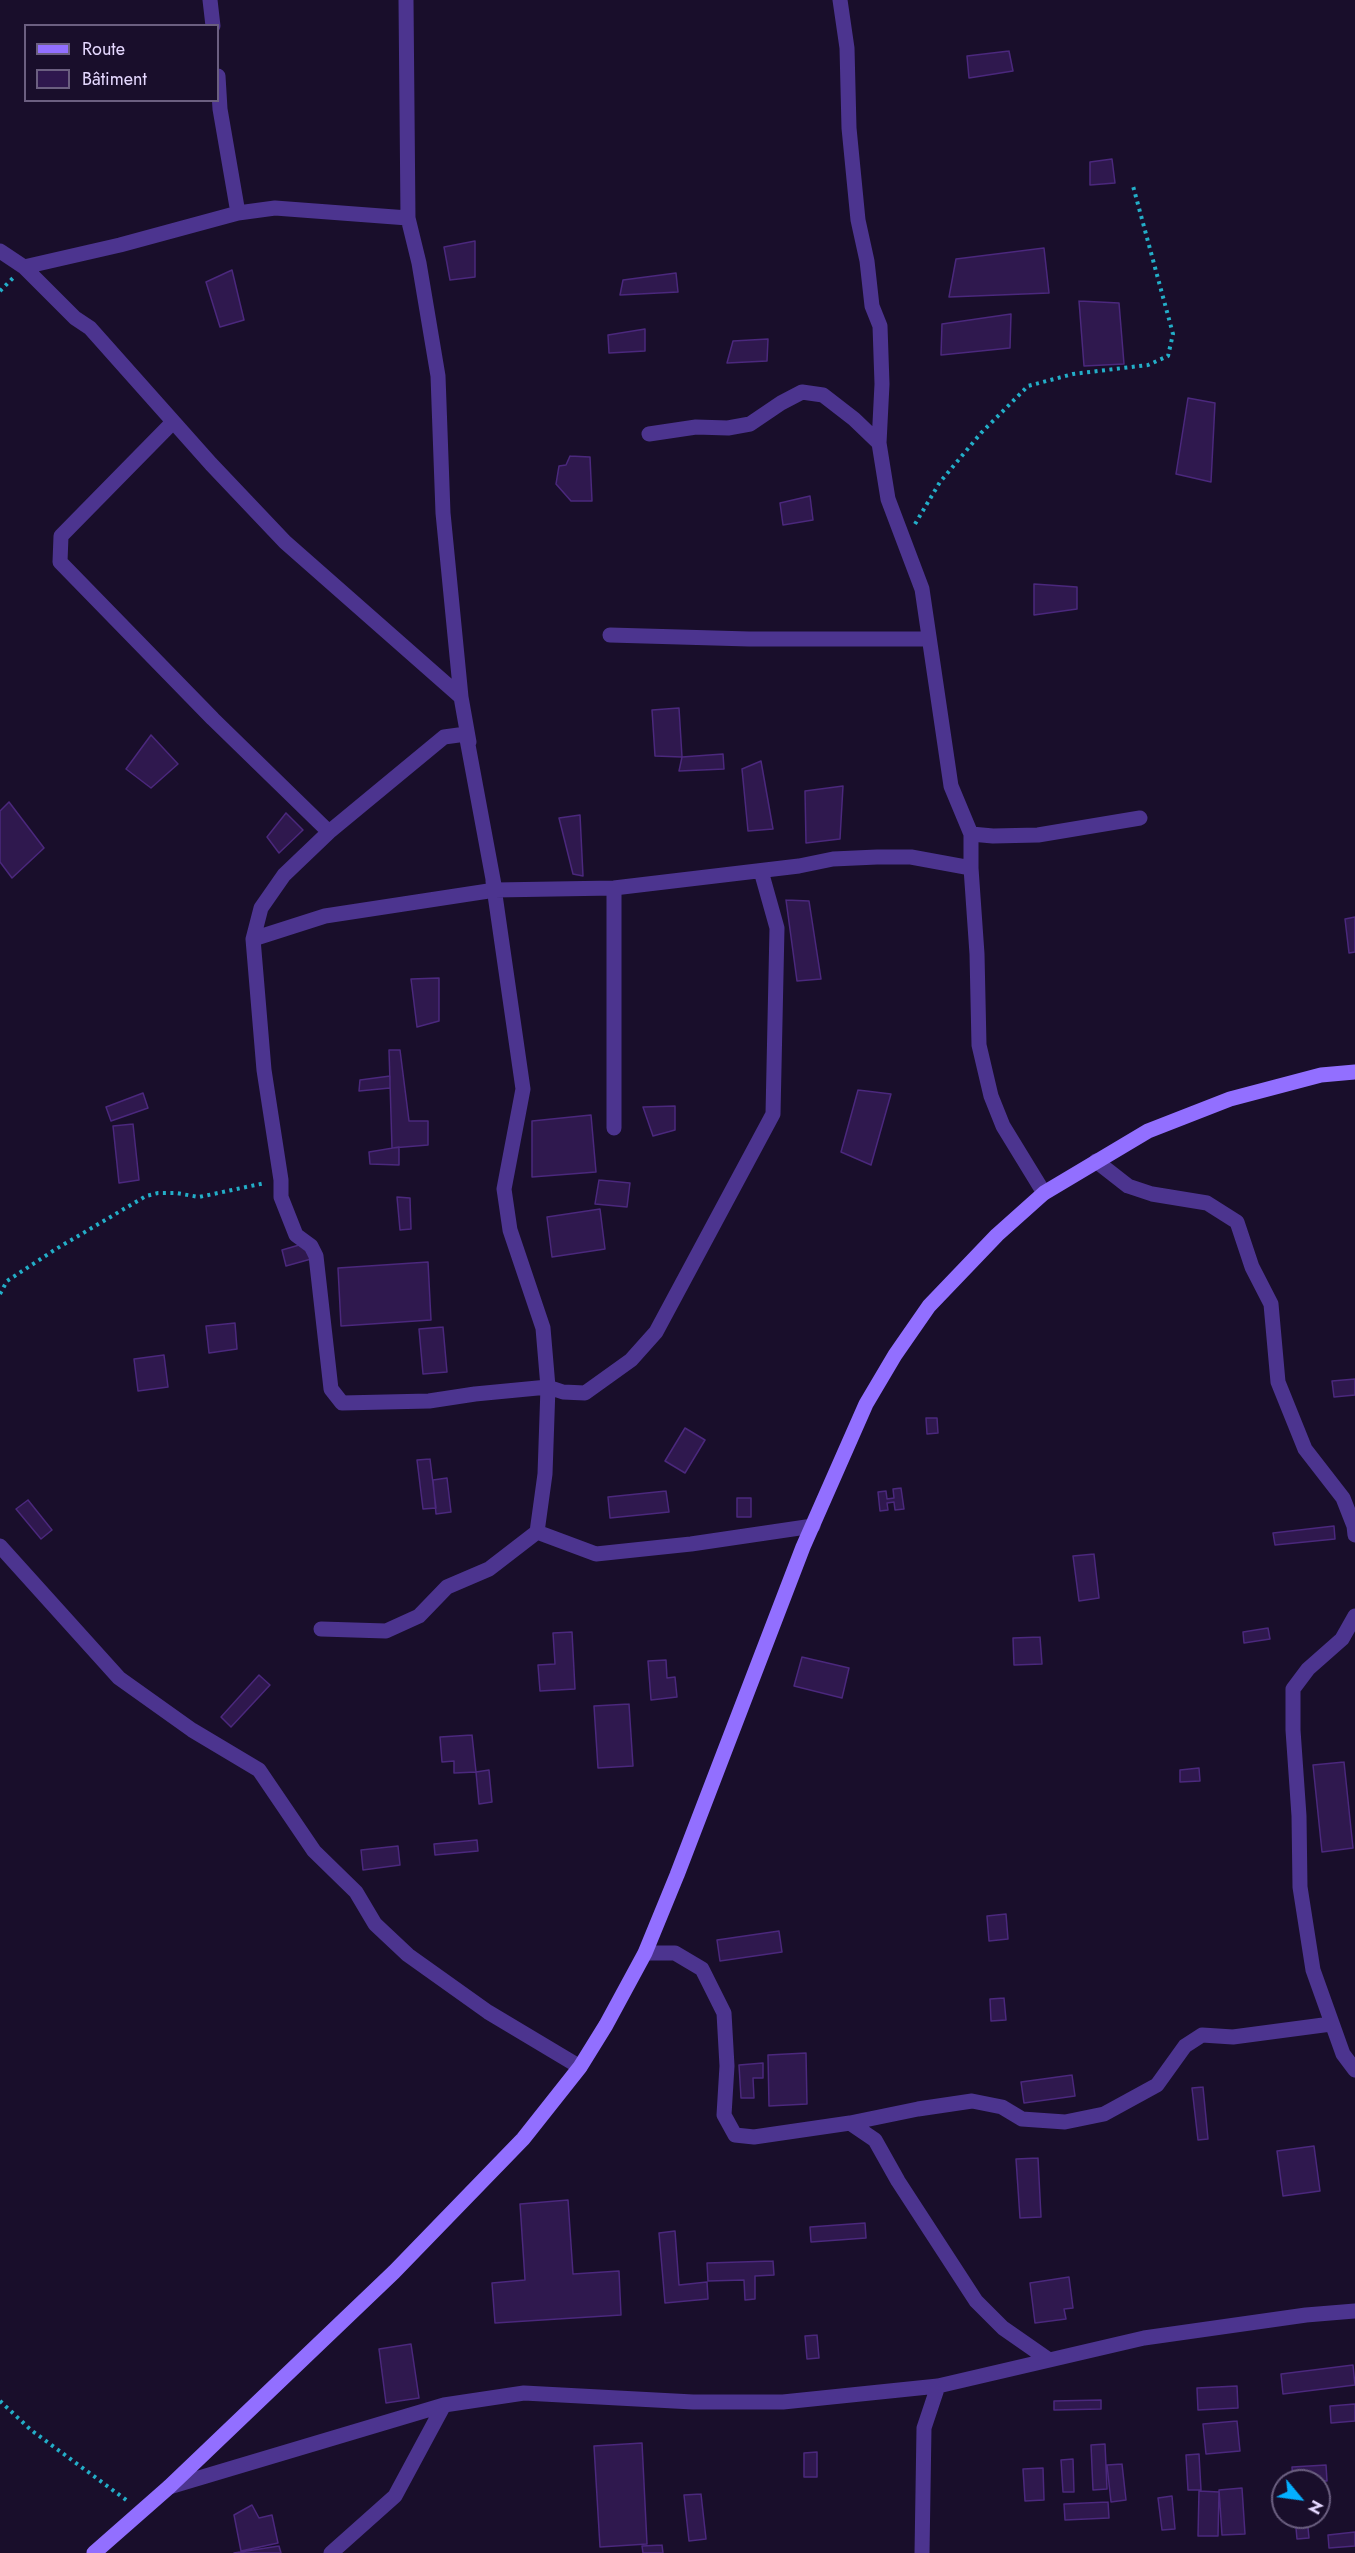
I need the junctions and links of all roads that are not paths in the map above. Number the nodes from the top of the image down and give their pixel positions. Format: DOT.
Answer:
graph roads {
  1 [pos="210,0"];
  2 [pos="406,0"];
  3 [pos="840,0"];
  4 [pos="213,24"];
  5 [pos="219,92"];
  6 [pos="238,213"];
  7 [pos="408,218"];
  8 [pos="0,251"];
  9 [pos="24,267"];
  10 [pos="173,422"];
  11 [pos="649,434"];
  12 [pos="879,442"];
  13 [pos="610,635"];
  14 [pos="928,639"];
  15 [pos="461,697"];
  16 [pos="1140,818"];
  17 [pos="329,832"];
  18 [pos="971,834"];
  19 [pos="971,868"];
  20 [pos="761,871"];
  21 [pos="614,888"];
  22 [pos="495,890"];
  23 [pos="253,939"];
  24 [pos="1355,1072"];
  25 [pos="614,1128"];
  26 [pos="1096,1161"];
  27 [pos="1044,1193"];
  28 [pos="548,1387"];
  29 [pos="813,1526"];
  30 [pos="537,1532"];
  31 [pos="1355,1535"];
  32 [pos="0,1546"];
  33 [pos="1355,1616"];
  34 [pos="321,1629"];
  35 [pos="1348,1639"];
  36 [pos="645,1953"];
  37 [pos="1331,2024"];
  38 [pos="580,2067"];
  39 [pos="1355,2070"];
  40 [pos="850,2124"];
  41 [pos="1355,2312"];
  42 [pos="1048,2360"];
  43 [pos="938,2386"];
  44 [pos="444,2405"];
  45 [pos="169,2487"];
  46 [pos="94,2553"];
  47 [pos="331,2553"];
  48 [pos="922,2553"];
  1 -- 4 [label="street"];
  2 -- 7 [label="street"];
  3 -- 12 [label="street"];
  5 -- 6 [label="street"];
  6 -- 7 [label="street"];
  6 -- 9 [label="street"];
  7 -- 15 [label="street"];
  8 -- 9 [label="street"];
  9 -- 10 [label="street"];
  10 -- 15 [label="street"];
  10 -- 17 [label="street"];
  11 -- 12 [label="street"];
  12 -- 14 [label="street"];
  13 -- 14 [label="street"];
  14 -- 18 [label="street"];
  15 -- 22 [label="street"];
  16 -- 18 [label="street"];
  17 -- 22 [label="street"];
  17 -- 23 [label="street"];
  18 -- 19 [label="street"];
  19 -- 20 [label="street"];
  19 -- 27 [label="street"];
  20 -- 21 [label="street"];
  20 -- 28 [label="street"];
  21 -- 22 [label="street"];
  21 -- 25 [label="street"];
  22 -- 23 [label="street"];
  22 -- 28 [label="street"];
  23 -- 28 [label="street"];
  24 -- 26 [label="main road"];
  26 -- 27 [label="main road"];
  26 -- 31 [label="street"];
  27 -- 29 [label="main road"];
  28 -- 30 [label="street"];
  29 -- 30 [label="street"];
  29 -- 36 [label="main road"];
  30 -- 34 [label="street"];
  32 -- 38 [label="street"];
  33 -- 35 [label="street"];
  35 -- 37 [label="street"];
  36 -- 38 [label="main road"];
  36 -- 40 [label="street"];
  37 -- 39 [label="street"];
  37 -- 40 [label="street"];
  38 -- 45 [label="main road"];
  40 -- 42 [label="street"];
  41 -- 42 [label="street"];
  42 -- 43 [label="street"];
  43 -- 44 [label="street"];
  43 -- 48 [label="street"];
  44 -- 45 [label="street"];
  44 -- 47 [label="street"];
  45 -- 46 [label="main road"];
}
